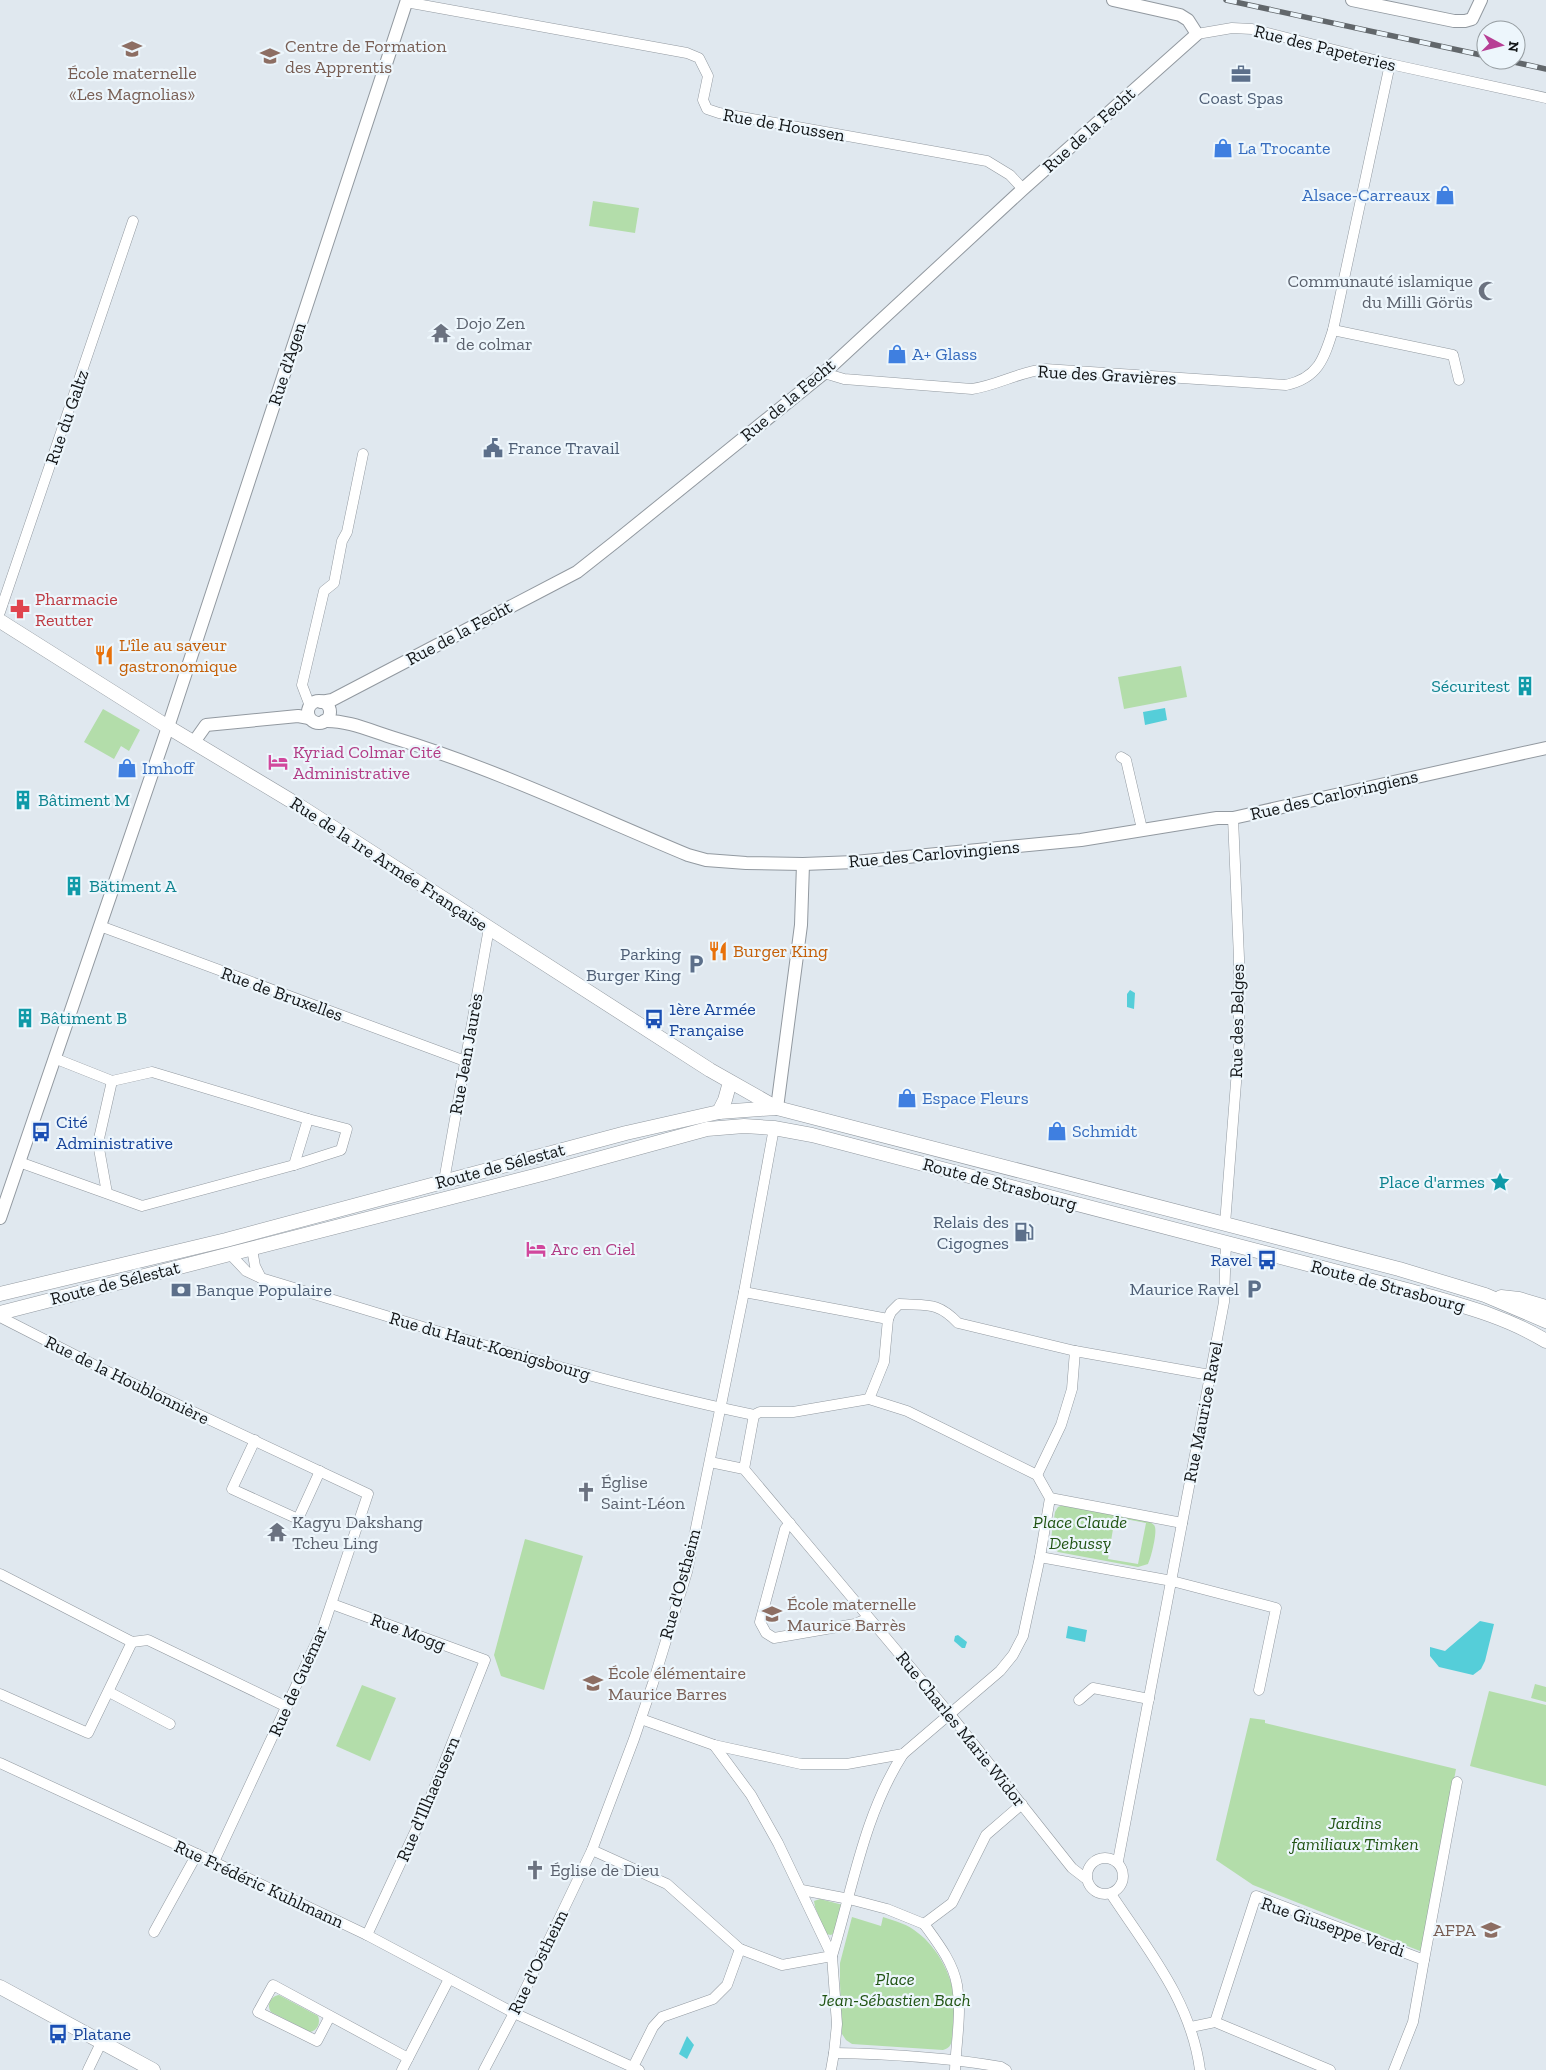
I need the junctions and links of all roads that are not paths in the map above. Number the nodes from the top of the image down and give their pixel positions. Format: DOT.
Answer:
graph roads {
  1 [pos="1113,0"];
  2 [pos="1352,0"];
  3 [pos="1481,0"];
  4 [pos="407,1"];
  5 [pos="1196,34"];
  6 [pos="1390,64"];
  7 [pos="1546,98"];
  8 [pos="1023,189"];
  9 [pos="133,221"];
  10 [pos="1333,330"];
  11 [pos="824,373"];
  12 [pos="1459,380"];
  13 [pos="363,454"];
  14 [pos="0,612"];
  15 [pos="0,621"];
  16 [pos="318,710"];
  17 [pos="168,727"];
  18 [pos="194,742"];
  19 [pos="1546,748"];
  20 [pos="1121,757"];
  21 [pos="1233,818"];
  22 [pos="1142,829"];
  23 [pos="803,864"];
  24 [pos="100,926"];
  25 [pos="489,928"];
  26 [pos="54,1058"];
  27 [pos="465,1061"];
  28 [pos="112,1080"];
  29 [pos="730,1082"];
  30 [pos="777,1108"];
  31 [pos="719,1112"];
  32 [pos="308,1119"];
  33 [pos="774,1128"];
  34 [pos="19,1162"];
  35 [pos="294,1165"];
  36 [pos="444,1181"];
  37 [pos="107,1193"];
  38 [pos="0,1218"];
  39 [pos="1225,1224"];
  40 [pos="226,1240"];
  41 [pos="1226,1242"];
  42 [pos="252,1249"];
  43 [pos="230,1254"];
  44 [pos="261,1278"];
  45 [pos="744,1292"];
  46 [pos="0,1294"];
  47 [pos="1485,1295"];
  48 [pos="1546,1307"];
  49 [pos="0,1315"];
  50 [pos="888,1319"];
  51 [pos="1546,1321"];
  52 [pos="1546,1342"];
  53 [pos="1075,1351"];
  54 [pos="1210,1375"];
  55 [pos="869,1399"];
  56 [pos="721,1408"];
  57 [pos="754,1415"];
  58 [pos="255,1440"];
  59 [pos="710,1462"];
  60 [pos="744,1468"];
  61 [pos="320,1471"];
  62 [pos="1037,1475"];
  63 [pos="368,1494"];
  64 [pos="1050,1498"];
  65 [pos="790,1523"];
  66 [pos="1182,1524"];
  67 [pos="1040,1557"];
  68 [pos="0,1574"];
  69 [pos="1172,1581"];
  70 [pos="332,1604"];
  71 [pos="868,1616"];
  72 [pos="132,1642"];
  73 [pos="485,1660"];
  74 [pos="1259,1690"];
  75 [pos="109,1692"];
  76 [pos="0,1694"];
  77 [pos="1149,1699"];
  78 [pos="1079,1700"];
  79 [pos="287,1707"];
  80 [pos="949,1713"];
  81 [pos="642,1719"];
  82 [pos="170,1724"];
  83 [pos="714,1745"];
  84 [pos="902,1754"];
  85 [pos="0,1763"];
  86 [pos="1458,1782"];
  87 [pos="1022,1804"];
  88 [pos="592,1850"];
  89 [pos="197,1854"];
  90 [pos="214,1862"];
  91 [pos="1118,1862"];
  92 [pos="1085,1878"];
  93 [pos="802,1890"];
  94 [pos="1111,1894"];
  95 [pos="849,1899"];
  96 [pos="924,1924"];
  97 [pos="154,1932"];
  98 [pos="367,1935"];
  99 [pos="740,1949"];
  100 [pos="832,1956"];
  101 [pos="1424,1960"];
  102 [pos="449,1979"];
  103 [pos="0,1987"];
  104 [pos="514,2013"];
  105 [pos="330,2016"];
  106 [pos="1215,2022"];
  107 [pos="1191,2027"];
  108 [pos="101,2043"];
  109 [pos="834,2053"];
  110 [pos="408,2058"];
  111 [pos="956,2059"];
  112 [pos="636,2068"];
  113 [pos="88,2070"];
  114 [pos="153,2070"];
  115 [pos="402,2070"];
  116 [pos="484,2070"];
  117 [pos="831,2070"];
  118 [pos="955,2070"];
  119 [pos="1006,2070"];
  120 [pos="1200,2070"];
  121 [pos="1330,2070"];
  122 [pos="1394,2070"];
  1 -- 5 [label="street"];
  2 -- 3 [label="street"];
  4 -- 8 [label="street, Rue de Houssen"];
  4 -- 17 [label="street, Rue d'Agen"];
  5 -- 6 [label="street, Rue des Papeteries"];
  5 -- 8 [label="street, Rue de la Fecht"];
  6 -- 7 [label="street, Rue des Papeteries"];
  6 -- 10 [label="street, Rue des Gravières"];
  8 -- 11 [label="street, Rue de la Fecht"];
  9 -- 14 [label="street, Rue du Galtz"];
  10 -- 11 [label="street, Rue des Gravières"];
  10 -- 12 [label="street"];
  11 -- 16 [label="street, Rue de la Fecht"];
  13 -- 16 [label="street"];
  15 -- 17 [label="main road, Rue de la 1re Armée Française"];
  16 -- 18 [label="street, Rue de la Fecht"];
  16 -- 23 [label="street, Rue des Carlovingiens"];
  17 -- 18 [label="main road, Rue de la 1re Armée Française"];
  17 -- 24 [label="street, Rue d'Agen"];
  18 -- 25 [label="main road, Rue de la 1re Armée Française"];
  19 -- 21 [label="street, Rue des Carlovingiens"];
  20 -- 22 [label="street"];
  21 -- 22 [label="street, Rue des Carlovingiens"];
  21 -- 39 [label="street, Rue des Belges"];
  22 -- 23 [label="street, Rue des Carlovingiens"];
  23 -- 30 [label="street"];
  24 -- 26 [label="street, Rue d'Agen"];
  24 -- 27 [label="street, Rue de Bruxelles"];
  25 -- 27 [label="street, Rue Jean Jaurès"];
  25 -- 29 [label="main road, Rue de la 1re Armée Française"];
  26 -- 28 [label="street"];
  26 -- 34 [label="street, Rue d'Agen"];
  27 -- 36 [label="street, Rue Jean Jaurès"];
  28 -- 32 [label="street"];
  28 -- 37 [label="street"];
  29 -- 30 [label="main road, Rue de la 1re Armée Française"];
  29 -- 31 [label="main road"];
  30 -- 31 [label="main road, Route de Sélestat"];
  30 -- 33 [label="main road"];
  30 -- 39 [label="main road, Route de Strasbourg"];
  31 -- 36 [label="main road, Route de Sélestat"];
  32 -- 35 [label="street"];
  32 -- 35 [label="street"];
  33 -- 41 [label="main road, Route de Strasbourg"];
  33 -- 42 [label="main road, Route de Sélestat"];
  33 -- 45 [label="street, Rue d'Ostheim"];
  34 -- 37 [label="street"];
  34 -- 38 [label="street, Rue d'Agen"];
  35 -- 37 [label="street"];
  36 -- 40 [label="main road, Route de Sélestat"];
  39 -- 41 [label="main road"];
  39 -- 47 [label="main road, Route de Strasbourg"];
  40 -- 43 [label="main road"];
  40 -- 46 [label="main road, Route de Sélestat"];
  41 -- 52 [label="main road, Route de Strasbourg"];
  41 -- 54 [label="street, Rue Maurice Ravel"];
  42 -- 43 [label="main road, Route de Sélestat"];
  42 -- 44 [label="street"];
  43 -- 44 [label="street, Rue du Haut-Kœnigsbourg"];
  43 -- 49 [label="main road, Route de Sélestat"];
  44 -- 56 [label="street, Rue du Haut-Kœnigsbourg"];
  45 -- 50 [label="street"];
  45 -- 56 [label="street, Rue d'Ostheim"];
  47 -- 48 [label="main road, Route de Strasbourg"];
  47 -- 51 [label="main road, Route de Strasbourg"];
  49 -- 58 [label="street, Rue de la Houblonnière"];
  50 -- 53 [label="street"];
  50 -- 55 [label="street"];
  53 -- 54 [label="street"];
  53 -- 62 [label="street"];
  54 -- 66 [label="street, Rue Maurice Ravel"];
  55 -- 57 [label="street, Rue du Haut-Kœnigsbourg"];
  55 -- 62 [label="street"];
  56 -- 57 [label="street, Rue du Haut-Kœnigsbourg"];
  56 -- 59 [label="street, Rue d'Ostheim"];
  57 -- 60 [label="street"];
  58 -- 61 [label="street, Rue de la Houblonnière"];
  58 -- 61 [label="street"];
  59 -- 60 [label="street"];
  59 -- 81 [label="street, Rue d'Ostheim"];
  60 -- 65 [label="street, Rue Charles Marie Widor"];
  61 -- 63 [label="street, Rue de la Houblonnière"];
  62 -- 64 [label="street"];
  63 -- 70 [label="street, Rue de Guémar"];
  64 -- 66 [label="street"];
  64 -- 67 [label="street"];
  65 -- 71 [label="street, Rue Charles Marie Widor"];
  65 -- 71 [label="street"];
  66 -- 69 [label="street, Rue Maurice Ravel"];
  67 -- 69 [label="street"];
  67 -- 80 [label="street"];
  68 -- 72 [label="street"];
  69 -- 74 [label="street"];
  69 -- 77 [label="street, Rue Maurice Ravel"];
  70 -- 73 [label="street, Rue Mogg"];
  70 -- 79 [label="street, Rue de Guémar"];
  71 -- 80 [label="street, Rue Charles Marie Widor"];
  72 -- 75 [label="street"];
  72 -- 79 [label="street"];
  73 -- 98 [label="street, Rue d'Illhaeusern"];
  75 -- 76 [label="street"];
  75 -- 82 [label="street"];
  77 -- 78 [label="street"];
  77 -- 91 [label="street, Rue Maurice Ravel"];
  79 -- 90 [label="street, Rue de Guémar"];
  80 -- 84 [label="street"];
  80 -- 87 [label="street, Rue Charles Marie Widor"];
  81 -- 83 [label="street"];
  81 -- 88 [label="street, Rue d'Ostheim"];
  83 -- 84 [label="street"];
  83 -- 93 [label="street"];
  84 -- 95 [label="street"];
  85 -- 89 [label="street, Rue Frédéric Kuhlmann"];
  86 -- 101 [label="street"];
  87 -- 92 [label="street, Rue Charles Marie Widor"];
  87 -- 96 [label="street"];
  88 -- 99 [label="street"];
  88 -- 104 [label="street, Rue d'Ostheim"];
  89 -- 90 [label="street, Rue Frédéric Kuhlmann"];
  89 -- 97 [label="street"];
  90 -- 98 [label="street, Rue Frédéric Kuhlmann"];
  91 -- 92 [label="street"];
  91 -- 94 [label="street"];
  92 -- 94 [label="street"];
  93 -- 95 [label="street"];
  93 -- 100 [label="street"];
  94 -- 107 [label="street"];
  95 -- 96 [label="street"];
  95 -- 100 [label="street"];
  96 -- 111 [label="street"];
  98 -- 102 [label="street, Rue Frédéric Kuhlmann"];
  99 -- 100 [label="street"];
  99 -- 112 [label="street"];
  100 -- 109 [label="street"];
  101 -- 106 [label="street, Rue Giuseppe Verdi"];
  101 -- 122 [label="street, Rue Giuseppe Verdi"];
  102 -- 104 [label="street, Rue Frédéric Kuhlmann"];
  102 -- 110 [label="street"];
  103 -- 108 [label="main road"];
  104 -- 112 [label="street, Rue Frédéric Kuhlmann"];
  104 -- 116 [label="street, Rue d'Ostheim"];
  105 -- 105 [label="street"];
  105 -- 110 [label="street"];
  106 -- 107 [label="street"];
  106 -- 121 [label="street"];
  107 -- 120 [label="street"];
  108 -- 113 [label="street"];
  108 -- 114 [label="main road"];
  109 -- 111 [label="street"];
  109 -- 117 [label="street"];
  110 -- 115 [label="street"];
  111 -- 118 [label="street"];
  111 -- 119 [label="street"];
}
